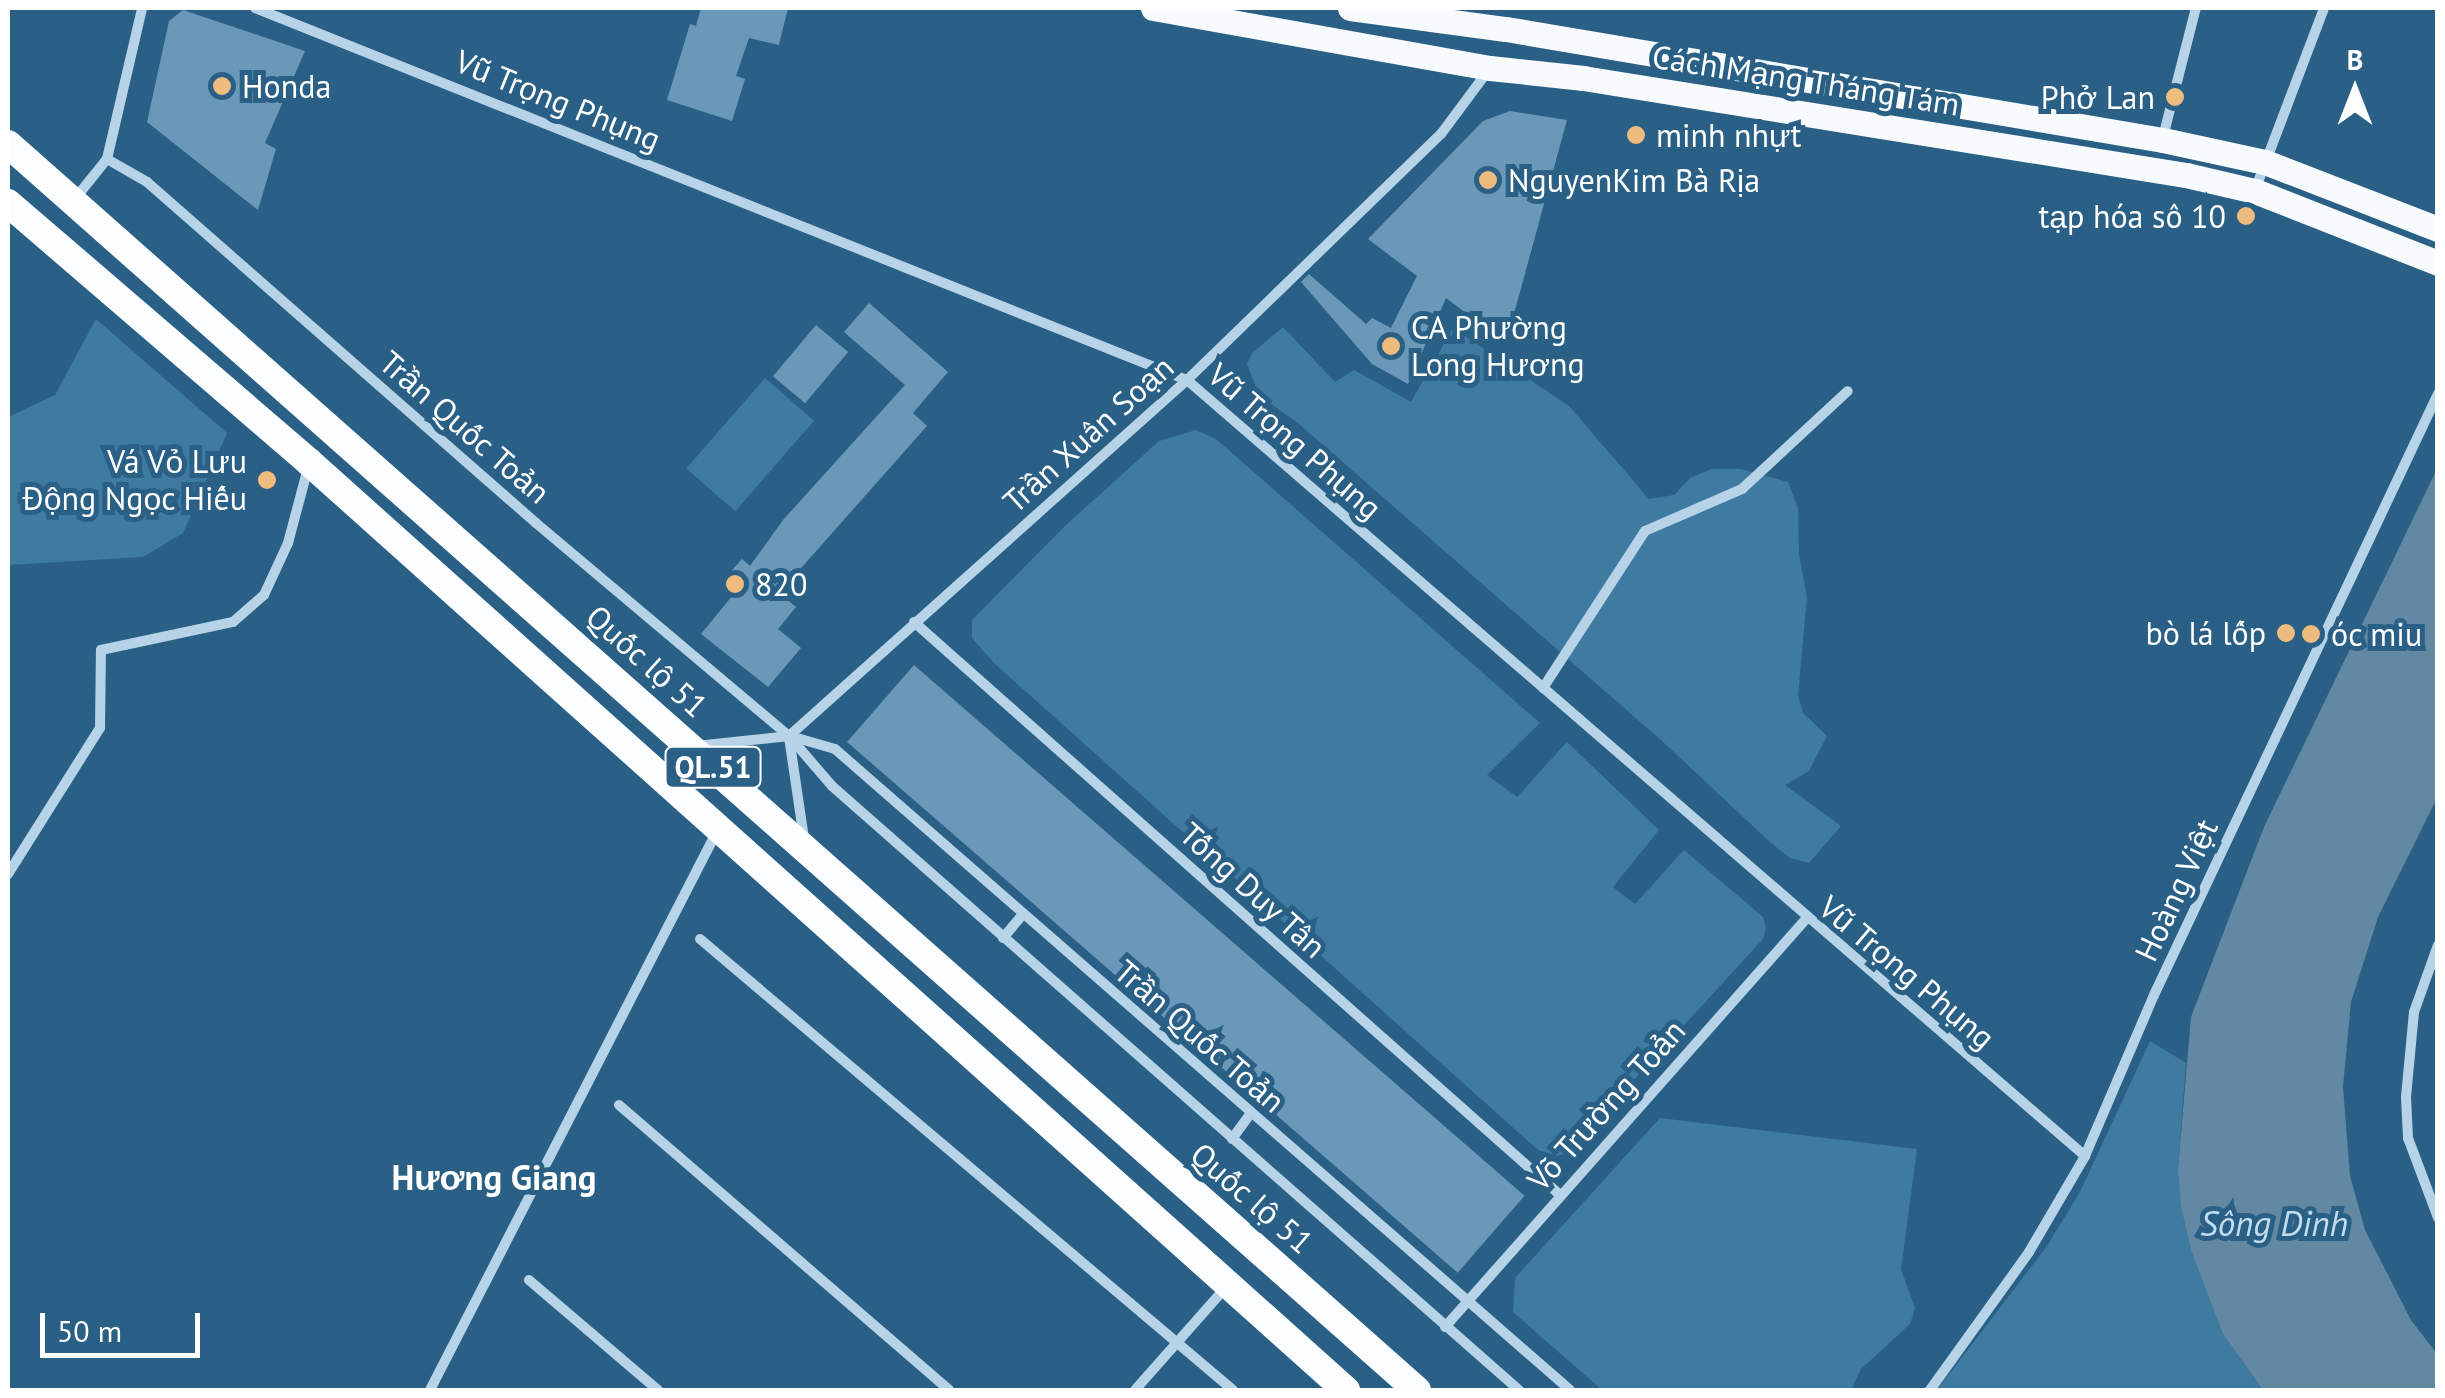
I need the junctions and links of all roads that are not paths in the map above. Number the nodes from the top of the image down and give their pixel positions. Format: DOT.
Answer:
graph roads {
  1 [pos="142,8"];
  2 [pos="255,8"];
  3 [pos="1153,8"];
  4 [pos="1350,8"];
  5 [pos="2196,8"];
  6 [pos="2324,8"];
  7 [pos="1507,23"];
  8 [pos="1490,68"];
  9 [pos="2162,140"];
  10 [pos="8,144"];
  11 [pos="106,159"];
  12 [pos="2265,162"];
  13 [pos="2255,191"];
  14 [pos="74,201"];
  15 [pos="8,203"];
  16 [pos="2438,228"];
  17 [pos="2438,264"];
  18 [pos="1187,380"];
  19 [pos="1848,391"];
  20 [pos="2438,394"];
  21 [pos="310,462"];
  22 [pos="914,622"];
  23 [pos="1543,688"];
  24 [pos="788,736"];
  25 [pos="690,746"];
  26 [pos="718,829"];
  27 [pos="806,852"];
  28 [pos="8,874"];
  29 [pos="1022,915"];
  30 [pos="1806,919"];
  31 [pos="700,938"];
  32 [pos="1003,938"];
  33 [pos="2438,945"];
  34 [pos="618,1106"];
  35 [pos="1250,1114"];
  36 [pos="1232,1139"];
  37 [pos="2086,1156"];
  38 [pos="1559,1194"];
  39 [pos="2438,1218"];
  40 [pos="529,1280"];
  41 [pos="1228,1285"];
  42 [pos="1467,1302"];
  43 [pos="1445,1328"];
  44 [pos="1177,1343"];
  45 [pos="653,1389"];
  46 [pos="430,1390"];
  47 [pos="949,1390"];
  48 [pos="1136,1390"];
  49 [pos="1233,1390"];
  50 [pos="1346,1390"];
  51 [pos="1417,1390"];
  52 [pos="1519,1390"];
  53 [pos="1570,1390"];
  54 [pos="1930,1390"];
  1 -- 11 [label="street"];
  2 -- 18 [label="street, Vũ Trọng Phụng"];
  3 -- 8 [label="main road, Cách Mạng Tháng Tám"];
  4 -- 7 [label="main road, Cách Mạng Tháng Tám"];
  5 -- 9 [label="street"];
  6 -- 12 [label="street"];
  7 -- 8 [label="main road"];
  7 -- 9 [label="main road, Cách Mạng Tháng Tám"];
  8 -- 13 [label="main road, Cách Mạng Tháng Tám"];
  8 -- 18 [label="street, Trần Xuân Soạn"];
  9 -- 12 [label="main road, Cách Mạng Tháng Tám"];
  10 -- 14 [label="highway, Quốc lộ 51 / QL.51"];
  11 -- 14 [label="street"];
  11 -- 24 [label="street, Trần Quốc Toản"];
  12 -- 13 [label="street"];
  12 -- 16 [label="main road, Cách Mạng Tháng Tám"];
  13 -- 17 [label="main road, Cách Mạng Tháng Tám"];
  14 -- 25 [label="highway, Quốc lộ 51 / QL.51"];
  15 -- 21 [label="highway, QL.51"];
  18 -- 22 [label="street, Trần Xuân Soạn"];
  18 -- 23 [label="street, Vũ Trọng Phụng"];
  19 -- 23 [label="street"];
  20 -- 37 [label="street, Hoàng Việt"];
  21 -- 26 [label="highway, QL.51"];
  21 -- 28 [label="street"];
  22 -- 24 [label="street, Trần Xuân Soạn"];
  22 -- 38 [label="street, Tống Duy Tân"];
  23 -- 30 [label="street, Vũ Trọng Phụng"];
  24 -- 25 [label="street"];
  24 -- 27 [label="street"];
  24 -- 29 [label="street, Trần Quốc Toản"];
  24 -- 32 [label="street, Trần Quốc Toản"];
  25 -- 27 [label="highway, Quốc lộ 51 / QL.51"];
  26 -- 41 [label="highway, QL.51"];
  26 -- 46 [label="street"];
  27 -- 51 [label="highway, Quốc lộ 51 / QL.51"];
  29 -- 32 [label="street"];
  29 -- 35 [label="street, Trần Quốc Toản"];
  30 -- 37 [label="street, Vũ Trọng Phụng"];
  30 -- 38 [label="street, Võ Trường Toản"];
  31 -- 44 [label="street"];
  32 -- 36 [label="street, Trần Quốc Toản"];
  33 -- 39 [label="street"];
  34 -- 47 [label="street"];
  35 -- 36 [label="street"];
  35 -- 42 [label="street, Trần Quốc Toản"];
  36 -- 43 [label="street, Trần Quốc Toản"];
  37 -- 54 [label="street, Hoàng Việt"];
  38 -- 42 [label="street, Võ Trường Toản"];
  40 -- 45 [label="street"];
  41 -- 44 [label="street"];
  41 -- 50 [label="highway, QL.51"];
  42 -- 43 [label="street, Võ Trường Toản"];
  42 -- 53 [label="street, Trần Quốc Toản"];
  43 -- 52 [label="street, Trần Quốc Toản"];
  44 -- 48 [label="street"];
  44 -- 49 [label="street"];
}
